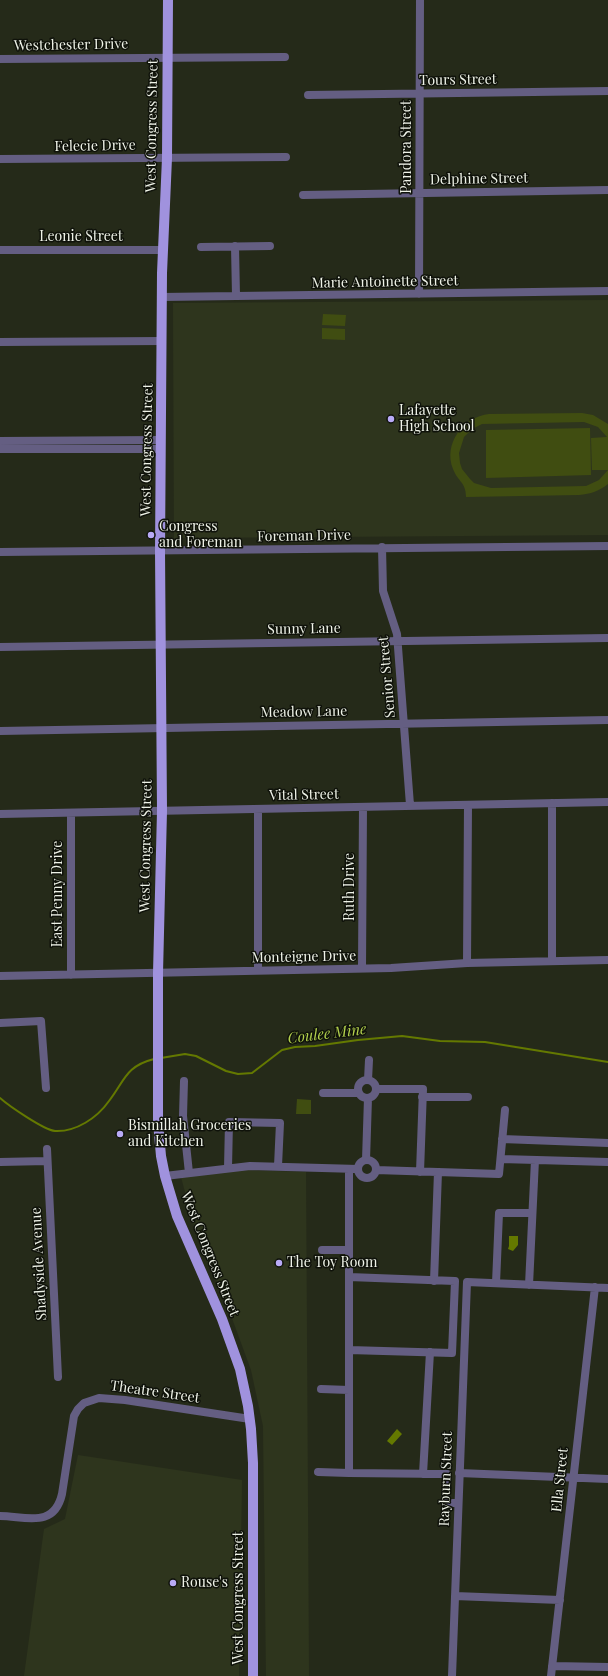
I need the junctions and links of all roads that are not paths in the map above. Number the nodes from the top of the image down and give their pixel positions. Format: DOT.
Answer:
graph roads {
  1 [pos="168,0"];
  2 [pos="420,0"];
  3 [pos="168,57"];
  4 [pos="285,57"];
  5 [pos="0,59"];
  6 [pos="608,91"];
  7 [pos="420,94"];
  8 [pos="308,95"];
  9 [pos="286,157"];
  10 [pos="167,158"];
  11 [pos="0,159"];
  12 [pos="608,190"];
  13 [pos="419,194"];
  14 [pos="303,195"];
  15 [pos="235,246"];
  16 [pos="270,246"];
  17 [pos="201,247"];
  18 [pos="0,250"];
  19 [pos="163,250"];
  20 [pos="608,291"];
  21 [pos="420,294"];
  22 [pos="236,296"];
  23 [pos="162,297"];
  24 [pos="162,341"];
  25 [pos="0,342"];
  26 [pos="0,441"];
  27 [pos="38,445"];
  28 [pos="160,445"];
  29 [pos="0,449"];
  30 [pos="608,546"];
  31 [pos="382,547"];
  32 [pos="160,551"];
  33 [pos="0,552"];
  34 [pos="608,638"];
  35 [pos="397,641"];
  36 [pos="162,644"];
  37 [pos="0,647"];
  38 [pos="608,720"];
  39 [pos="404,723"];
  40 [pos="162,728"];
  41 [pos="0,731"];
  42 [pos="608,802"];
  43 [pos="552,803"];
  44 [pos="468,805"];
  45 [pos="410,806"];
  46 [pos="363,807"];
  47 [pos="258,809"];
  48 [pos="162,811"];
  49 [pos="71,813"];
  50 [pos="0,814"];
  51 [pos="608,960"];
  52 [pos="552,961"];
  53 [pos="468,962"];
  54 [pos="362,968"];
  55 [pos="258,970"];
  56 [pos="158,973"];
  57 [pos="71,975"];
  58 [pos="0,976"];
  59 [pos="0,1023"];
  60 [pos="369,1060"];
  61 [pos="368,1080"];
  62 [pos="184,1081"];
  63 [pos="46,1088"];
  64 [pos="376,1089"];
  65 [pos="322,1093"];
  66 [pos="359,1093"];
  67 [pos="422,1097"];
  68 [pos="468,1097"];
  69 [pos="368,1098"];
  70 [pos="505,1110"];
  71 [pos="502,1139"];
  72 [pos="608,1143"];
  73 [pos="47,1149"];
  74 [pos="500,1159"];
  75 [pos="366,1160"];
  76 [pos="535,1160"];
  77 [pos="47,1161"];
  78 [pos="0,1162"];
  79 [pos="608,1162"];
  80 [pos="278,1166"];
  81 [pos="228,1168"];
  82 [pos="349,1169"];
  83 [pos="358,1170"];
  84 [pos="376,1170"];
  85 [pos="420,1172"];
  86 [pos="438,1172"];
  87 [pos="189,1173"];
  88 [pos="165,1176"];
  89 [pos="532,1213"];
  90 [pos="322,1250"];
  91 [pos="349,1250"];
  92 [pos="349,1277"];
  93 [pos="434,1281"];
  94 [pos="496,1284"];
  95 [pos="529,1285"];
  96 [pos="595,1287"];
  97 [pos="608,1288"];
  98 [pos="454,1312"];
  99 [pos="466,1313"];
  100 [pos="349,1350"];
  101 [pos="430,1352"];
  102 [pos="452,1353"];
  103 [pos="464,1354"];
  104 [pos="58,1377"];
  105 [pos="321,1389"];
  106 [pos="349,1390"];
  107 [pos="250,1419"];
  108 [pos="318,1472"];
  109 [pos="349,1473"];
  110 [pos="460,1473"];
  111 [pos="423,1474"];
  112 [pos="574,1478"];
  113 [pos="608,1479"];
  114 [pos="458,1503"];
  115 [pos="0,1516"];
  116 [pos="455,1596"];
  117 [pos="560,1600"];
  118 [pos="552,1666"];
  119 [pos="608,1667"];
  120 [pos="253,1676"];
  121 [pos="452,1676"];
  122 [pos="551,1676"];
  1 -- 3 [label="main road, West Congress Street"];
  2 -- 7 [label="street, Pandora Street"];
  3 -- 4 [label="street, Westchester Drive"];
  3 -- 5 [label="street, Westchester Drive"];
  3 -- 10 [label="main road, West Congress Street"];
  6 -- 7 [label="street, Tours Street"];
  7 -- 8 [label="street, Tours Street"];
  7 -- 13 [label="street, Pandora Street"];
  9 -- 10 [label="street, Felecie Drive"];
  10 -- 11 [label="street, Felecie Drive"];
  10 -- 19 [label="main road, West Congress Street"];
  12 -- 13 [label="street, Delphine Street"];
  13 -- 14 [label="street, Delphine Street"];
  13 -- 21 [label="street, Pandora Street"];
  15 -- 16 [label="street"];
  15 -- 17 [label="street"];
  15 -- 22 [label="street"];
  18 -- 19 [label="street, Leonie Street"];
  19 -- 23 [label="main road, West Congress Street"];
  20 -- 21 [label="street, Marie Antoinette Street"];
  21 -- 22 [label="street, Marie Antoinette Street"];
  22 -- 23 [label="street, Marie Antoinette Street"];
  23 -- 24 [label="main road, West Congress Street"];
  24 -- 25 [label="street"];
  24 -- 28 [label="main road, West Congress Street"];
  26 -- 27 [label="street"];
  27 -- 28 [label="street"];
  27 -- 29 [label="street"];
  28 -- 32 [label="main road, West Congress Street"];
  30 -- 31 [label="street, Foreman Drive"];
  31 -- 32 [label="street, Foreman Drive"];
  31 -- 35 [label="street, Senior Street"];
  32 -- 33 [label="street, Foreman Drive"];
  32 -- 36 [label="main road, West Congress Street"];
  34 -- 35 [label="street, Sunny Lane"];
  35 -- 36 [label="street, Sunny Lane"];
  35 -- 39 [label="street, Senior Street"];
  36 -- 37 [label="street, Sunny Lane"];
  36 -- 40 [label="main road, West Congress Street"];
  38 -- 39 [label="street, Meadow Lane"];
  39 -- 40 [label="street, Meadow Lane"];
  39 -- 45 [label="street, Senior Street"];
  40 -- 41 [label="street, Meadow Lane"];
  40 -- 48 [label="main road, West Congress Street"];
  42 -- 43 [label="street, Vital Street"];
  43 -- 44 [label="street, Vital Street"];
  43 -- 52 [label="street"];
  44 -- 45 [label="street, Vital Street"];
  44 -- 53 [label="street"];
  45 -- 46 [label="street, Vital Street"];
  46 -- 47 [label="street, Vital Street"];
  46 -- 54 [label="street, Ruth Drive"];
  47 -- 48 [label="street, Vital Street"];
  47 -- 55 [label="street"];
  48 -- 49 [label="street, Vital Street"];
  48 -- 56 [label="main road, West Congress Street"];
  49 -- 50 [label="street, Vital Street"];
  49 -- 57 [label="street, East Penny Drive"];
  51 -- 52 [label="street, Monteigne Drive"];
  52 -- 53 [label="street, Monteigne Drive"];
  53 -- 54 [label="street, Monteigne Drive"];
  54 -- 55 [label="street, Monteigne Drive"];
  55 -- 56 [label="street, Monteigne Drive"];
  56 -- 57 [label="street, Monteigne Drive"];
  56 -- 88 [label="main road, West Congress Street"];
  57 -- 58 [label="street, Monteigne Drive"];
  59 -- 63 [label="street"];
  60 -- 61 [label="street"];
  61 -- 64 [label="street"];
  61 -- 66 [label="street"];
  62 -- 87 [label="street"];
  64 -- 67 [label="street"];
  64 -- 69 [label="street"];
  65 -- 66 [label="street"];
  66 -- 69 [label="street"];
  67 -- 68 [label="street"];
  67 -- 85 [label="street"];
  69 -- 75 [label="street"];
  70 -- 71 [label="street"];
  71 -- 72 [label="street"];
  71 -- 74 [label="street"];
  73 -- 77 [label="street, Shadyside Avenue"];
  74 -- 76 [label="street"];
  74 -- 86 [label="street"];
  75 -- 83 [label="street"];
  75 -- 84 [label="street"];
  76 -- 79 [label="street"];
  76 -- 89 [label="street"];
  77 -- 78 [label="street"];
  77 -- 104 [label="street, Shadyside Avenue"];
  80 -- 81 [label="street"];
  80 -- 81 [label="street"];
  80 -- 82 [label="street"];
  81 -- 87 [label="street"];
  82 -- 83 [label="street"];
  82 -- 91 [label="street"];
  83 -- 84 [label="street"];
  84 -- 85 [label="street"];
  85 -- 86 [label="street"];
  86 -- 93 [label="street"];
  87 -- 88 [label="street"];
  88 -- 107 [label="main road, West Congress Street"];
  89 -- 94 [label="street"];
  89 -- 95 [label="street"];
  90 -- 91 [label="street"];
  91 -- 92 [label="street"];
  92 -- 93 [label="street"];
  92 -- 100 [label="street"];
  93 -- 98 [label="street"];
  94 -- 95 [label="street"];
  94 -- 99 [label="street, Rayburn Street"];
  95 -- 96 [label="street"];
  96 -- 97 [label="street"];
  96 -- 112 [label="street, Ella Street"];
  98 -- 99 [label="street"];
  98 -- 102 [label="street"];
  99 -- 103 [label="street, Rayburn Street"];
  100 -- 101 [label="street"];
  100 -- 106 [label="street"];
  101 -- 102 [label="street"];
  101 -- 111 [label="street"];
  102 -- 103 [label="street"];
  103 -- 110 [label="street, Rayburn Street"];
  105 -- 106 [label="street"];
  106 -- 109 [label="street"];
  107 -- 115 [label="street, Theatre Street"];
  107 -- 120 [label="main road, West Congress Street"];
  108 -- 109 [label="street"];
  109 -- 111 [label="street"];
  110 -- 112 [label="street"];
  110 -- 114 [label="street, Rayburn Street"];
  111 -- 114 [label="street"];
  112 -- 113 [label="street"];
  112 -- 117 [label="street, Ella Street"];
  114 -- 116 [label="street, Rayburn Street"];
  116 -- 117 [label="street"];
  116 -- 121 [label="street, Rayburn Street"];
  117 -- 118 [label="street, Ella Street"];
  118 -- 119 [label="street"];
  118 -- 122 [label="street, Ella Street"];
}
